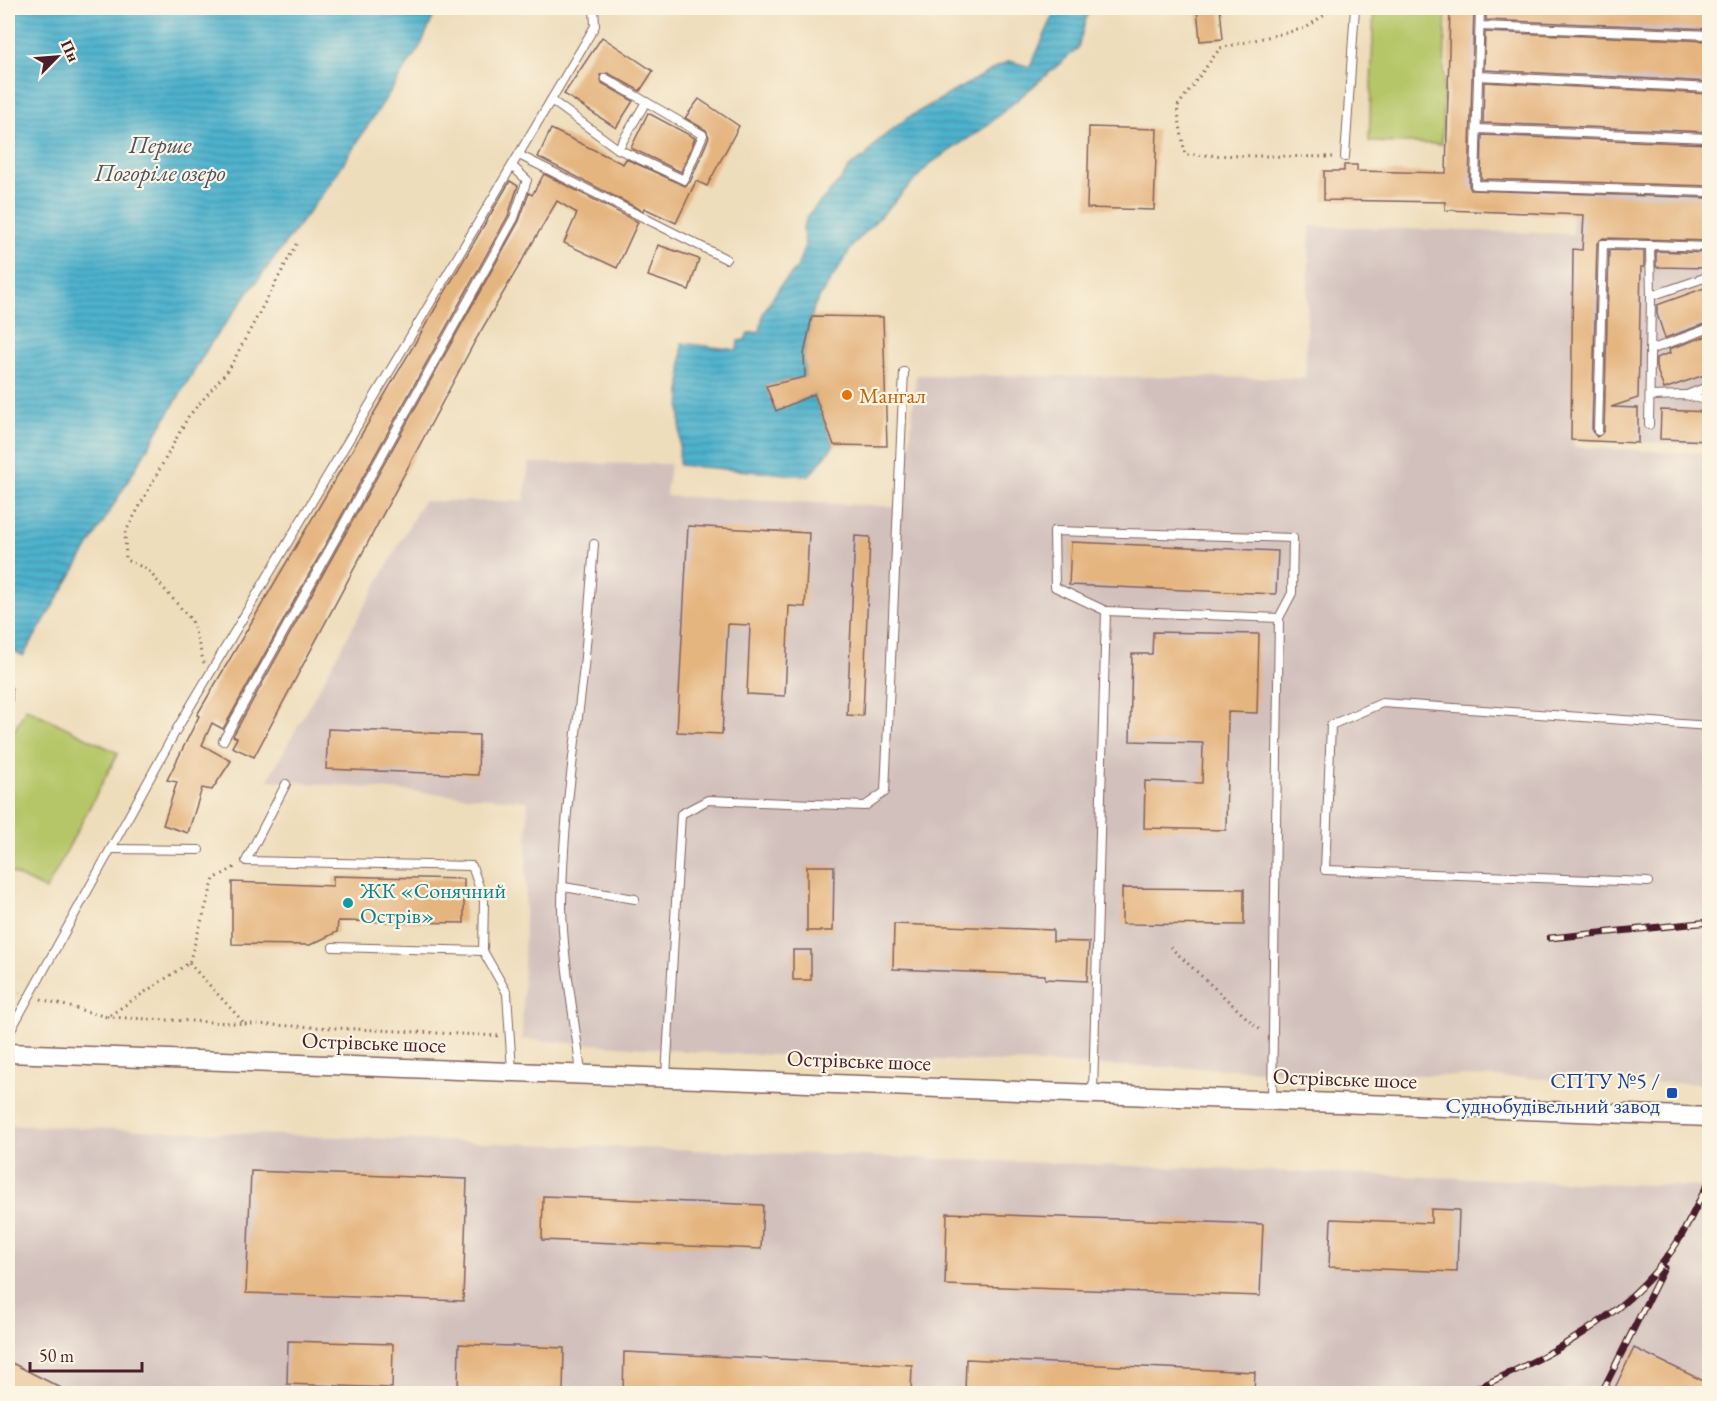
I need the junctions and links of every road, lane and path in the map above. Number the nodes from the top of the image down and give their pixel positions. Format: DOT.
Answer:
graph roads {
  1 [pos="594,8"];
  2 [pos="1334,8"];
  3 [pos="1355,8"];
  4 [pos="1480,8"];
  5 [pos="1480,26"];
  6 [pos="1710,35"];
  7 [pos="1478,76"];
  8 [pos="605,78"];
  9 [pos="1710,88"];
  10 [pos="551,100"];
  11 [pos="646,102"];
  12 [pos="1477,129"];
  13 [pos="1710,138"];
  14 [pos="618,148"];
  15 [pos="519,155"];
  16 [pos="1345,157"];
  17 [pos="512,166"];
  18 [pos="1710,192"];
  19 [pos="298,242"];
  20 [pos="1650,245"];
  21 [pos="1710,248"];
  22 [pos="726,259"];
  23 [pos="1710,276"];
  24 [pos="1651,296"];
  25 [pos="1710,328"];
  26 [pos="1650,350"];
  27 [pos="904,372"];
  28 [pos="1710,386"];
  29 [pos="1686,395"];
  30 [pos="1650,396"];
  31 [pos="1710,401"];
  32 [pos="1649,425"];
  33 [pos="1598,431"];
  34 [pos="594,544"];
  35 [pos="1106,611"];
  36 [pos="1279,618"];
  37 [pos="208,676"];
  38 [pos="8,690"];
  39 [pos="8,700"];
  40 [pos="1710,726"];
  41 [pos="223,741"];
  42 [pos="286,784"];
  43 [pos="111,849"];
  44 [pos="199,850"];
  45 [pos="246,861"];
  46 [pos="1648,882"];
  47 [pos="564,887"];
  48 [pos="636,899"];
  49 [pos="1170,946"];
  50 [pos="333,947"];
  51 [pos="483,951"];
  52 [pos="189,963"];
  53 [pos="8,990"];
  54 [pos="29,996"];
  55 [pos="107,1017"];
  56 [pos="246,1025"];
  57 [pos="8,1034"];
  58 [pos="510,1036"];
  59 [pos="1273,1041"];
  60 [pos="8,1053"];
  61 [pos="512,1072"];
  62 [pos="581,1074"];
  63 [pos="666,1077"];
  64 [pos="1093,1093"];
  65 [pos="1272,1100"];
  66 [pos="1710,1117"];
  1 -- 10 [label="lane"];
  2 -- 16 [label="path"];
  3 -- 16 [label="lane"];
  4 -- 5 [label="lane"];
  5 -- 6 [label="lane"];
  5 -- 7 [label="lane"];
  7 -- 9 [label="lane"];
  7 -- 12 [label="lane"];
  8 -- 11 [label="lane"];
  10 -- 14 [label="lane"];
  10 -- 15 [label="lane"];
  11 -- 14 [label="lane"];
  11 -- 14 [label="lane"];
  12 -- 13 [label="lane"];
  12 -- 18 [label="lane"];
  15 -- 17 [label="lane"];
  15 -- 22 [label="lane"];
  17 -- 37 [label="lane"];
  17 -- 41 [label="lane"];
  19 -- 37 [label="path"];
  20 -- 21 [label="lane"];
  20 -- 24 [label="lane"];
  20 -- 33 [label="lane"];
  23 -- 24 [label="lane"];
  24 -- 26 [label="lane"];
  25 -- 26 [label="lane"];
  26 -- 30 [label="lane"];
  27 -- 63 [label="lane"];
  28 -- 29 [label="lane"];
  29 -- 30 [label="lane"];
  29 -- 31 [label="lane"];
  30 -- 32 [label="lane"];
  34 -- 47 [label="lane"];
  35 -- 36 [label="lane"];
  35 -- 36 [label="lane"];
  35 -- 64 [label="lane"];
  36 -- 59 [label="lane"];
  37 -- 43 [label="lane"];
  38 -- 39 [label="lane"];
  40 -- 46 [label="lane"];
  42 -- 45 [label="lane"];
  43 -- 44 [label="lane"];
  43 -- 54 [label="lane"];
  45 -- 51 [label="lane"];
  45 -- 52 [label="path"];
  47 -- 48 [label="lane"];
  47 -- 62 [label="lane"];
  49 -- 59 [label="path"];
  50 -- 51 [label="lane"];
  51 -- 58 [label="lane"];
  52 -- 55 [label="path"];
  52 -- 56 [label="path"];
  53 -- 54 [label="path"];
  54 -- 55 [label="path"];
  54 -- 57 [label="lane"];
  55 -- 56 [label="path"];
  56 -- 58 [label="path"];
  58 -- 61 [label="lane"];
  59 -- 65 [label="lane"];
  60 -- 61 [label="street, Острівське шосе"];
  61 -- 62 [label="street, Острівське шосе"];
  62 -- 63 [label="street, Острівське шосе"];
  63 -- 64 [label="street, Острівське шосе"];
  64 -- 65 [label="street, Острівське шосе"];
  65 -- 66 [label="street, Острівське шосе"];
}
